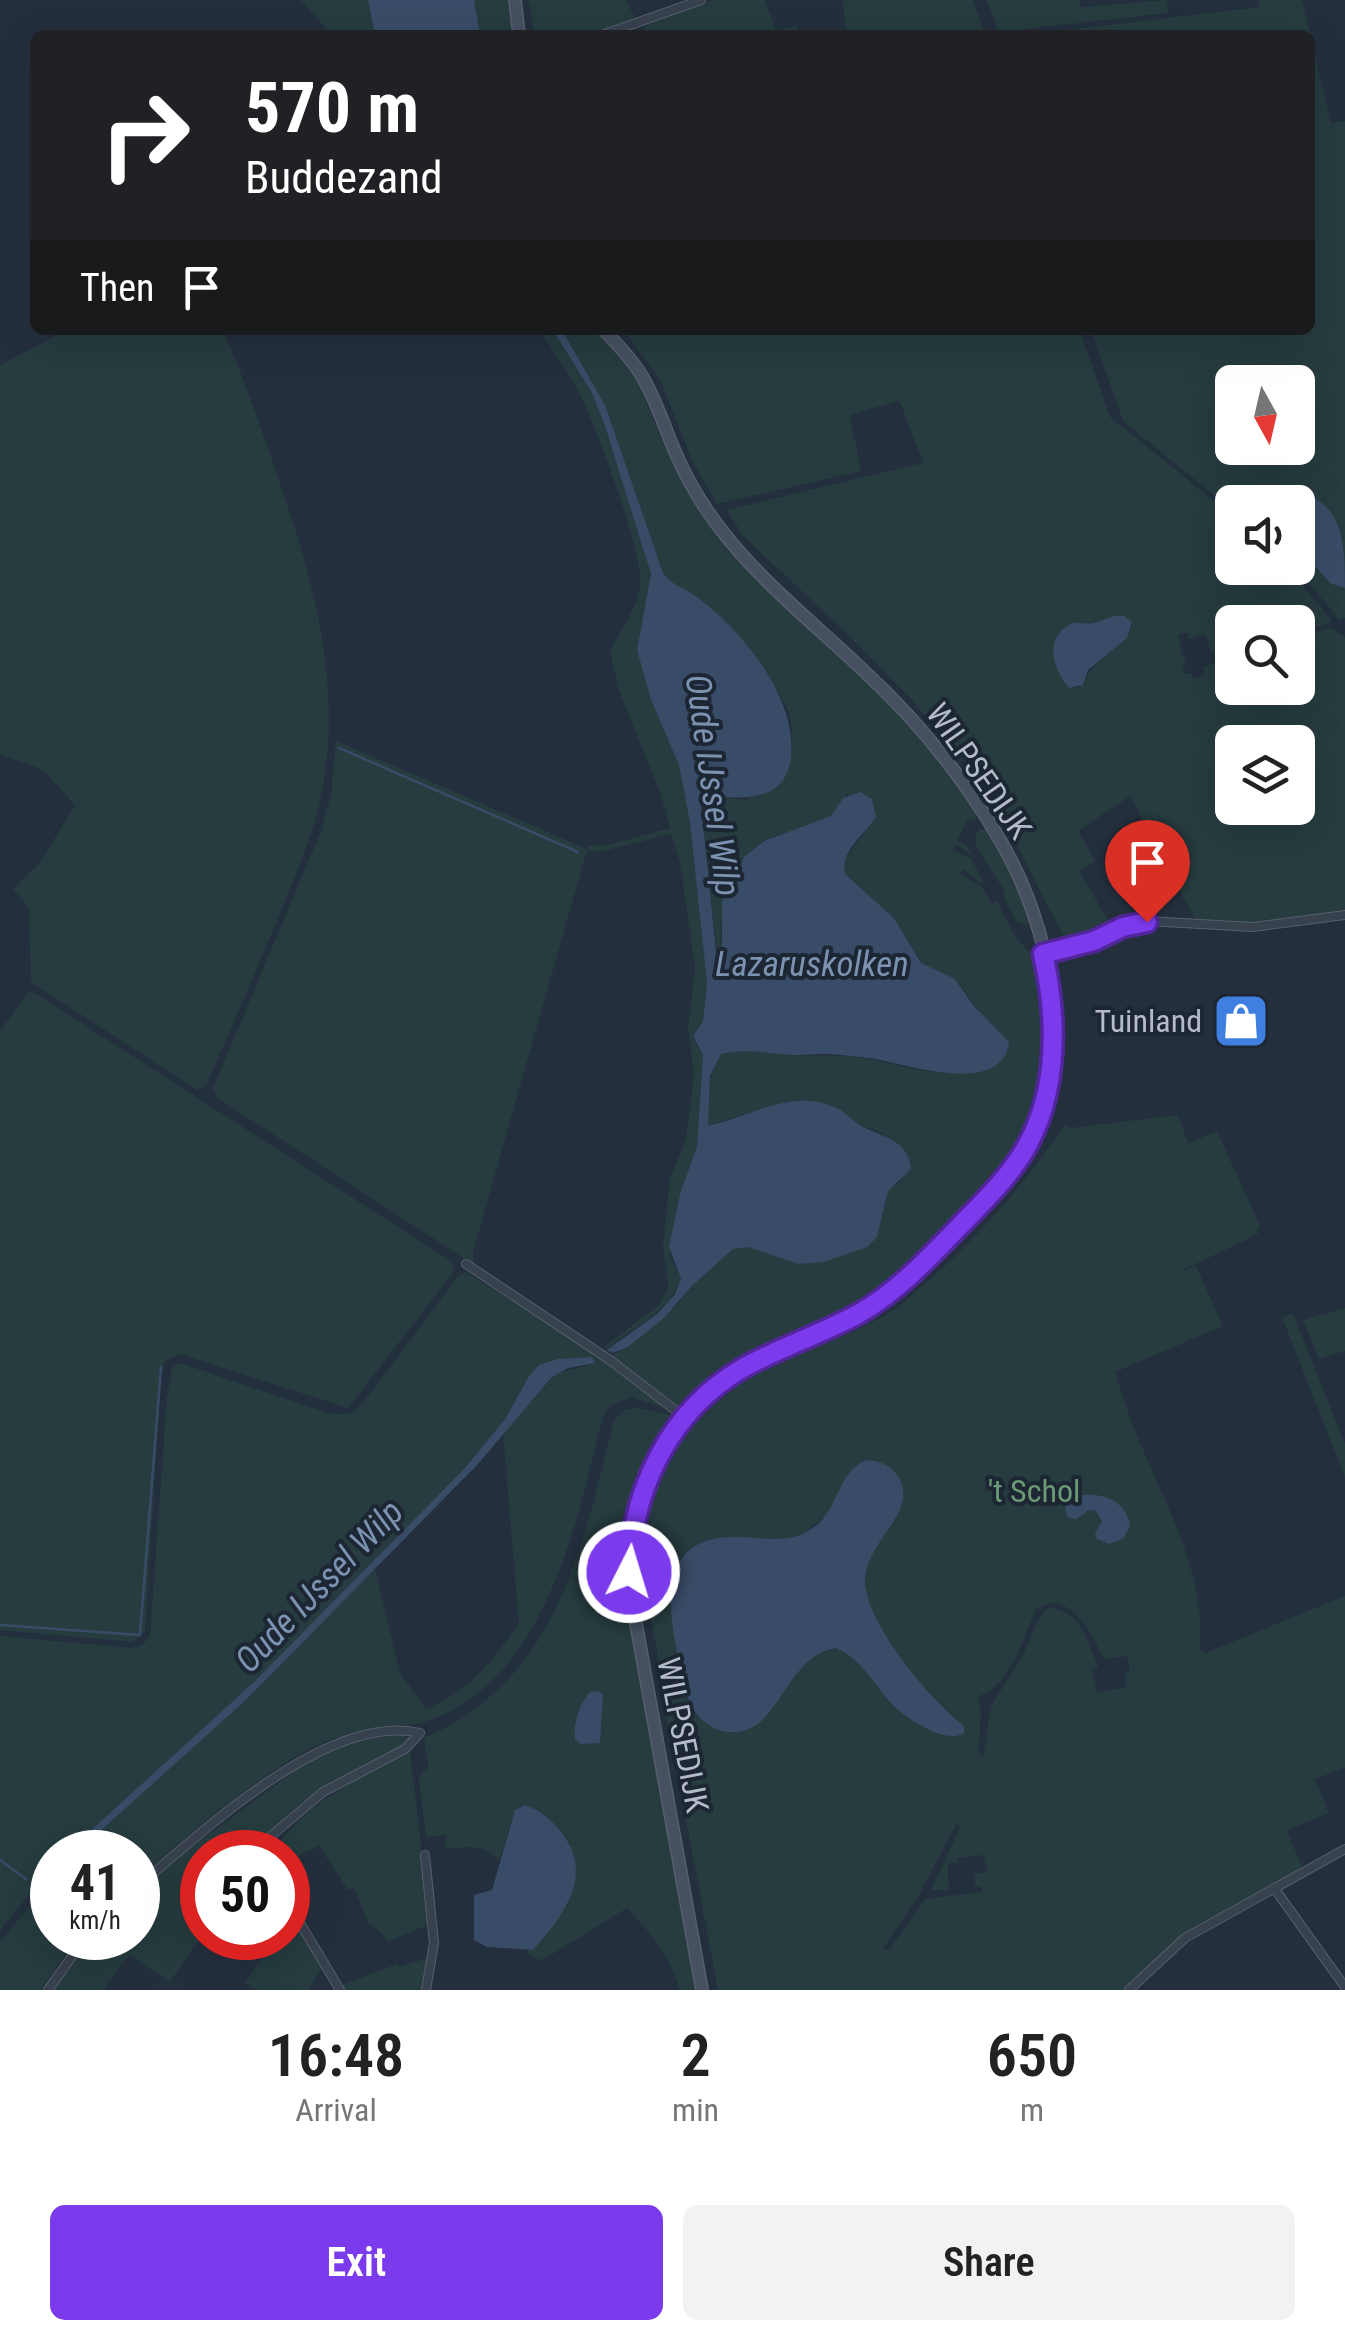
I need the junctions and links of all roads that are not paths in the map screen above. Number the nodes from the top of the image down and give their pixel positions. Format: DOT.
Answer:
graph roads {
  1 [pos="515,0"];
  2 [pos="701,0"];
  3 [pos="518,30"];
  4 [pos="616,30"];
  5 [pos="608,335"];
  6 [pos="1345,915"];
  7 [pos="1043,954"];
  8 [pos="466,1264"];
  9 [pos="684,1417"];
  10 [pos="207,1830"];
  11 [pos="278,1830"];
  12 [pos="1345,1849"];
  13 [pos="180,1852"];
  14 [pos="425,1856"];
  15 [pos="160,1868"];
  16 [pos="1274,1888"];
  17 [pos="310,1940"];
  18 [pos="69,1960"];
  19 [pos="1345,1986"];
  20 [pos="48,1990"];
  21 [pos="340,1990"];
  22 [pos="426,1990"];
  23 [pos="702,1990"];
  24 [pos="1129,1990"];
  1 -- 3 [label="main road"];
  2 -- 4 [label="street"];
  5 -- 7 [label="main road, WILPSEDIJK"];
  6 -- 7 [label="street"];
  7 -- 9 [label="main road, WILPSEDIJK"];
  8 -- 9 [label="street"];
  9 -- 23 [label="main road, WILPSEDIJK"];
  10 -- 11 [label="street"];
  12 -- 16 [label="street"];
  13 -- 15 [label="street"];
  14 -- 22 [label="street"];
  16 -- 19 [label="street"];
  16 -- 24 [label="street"];
  17 -- 21 [label="street"];
  18 -- 20 [label="street"];
}
